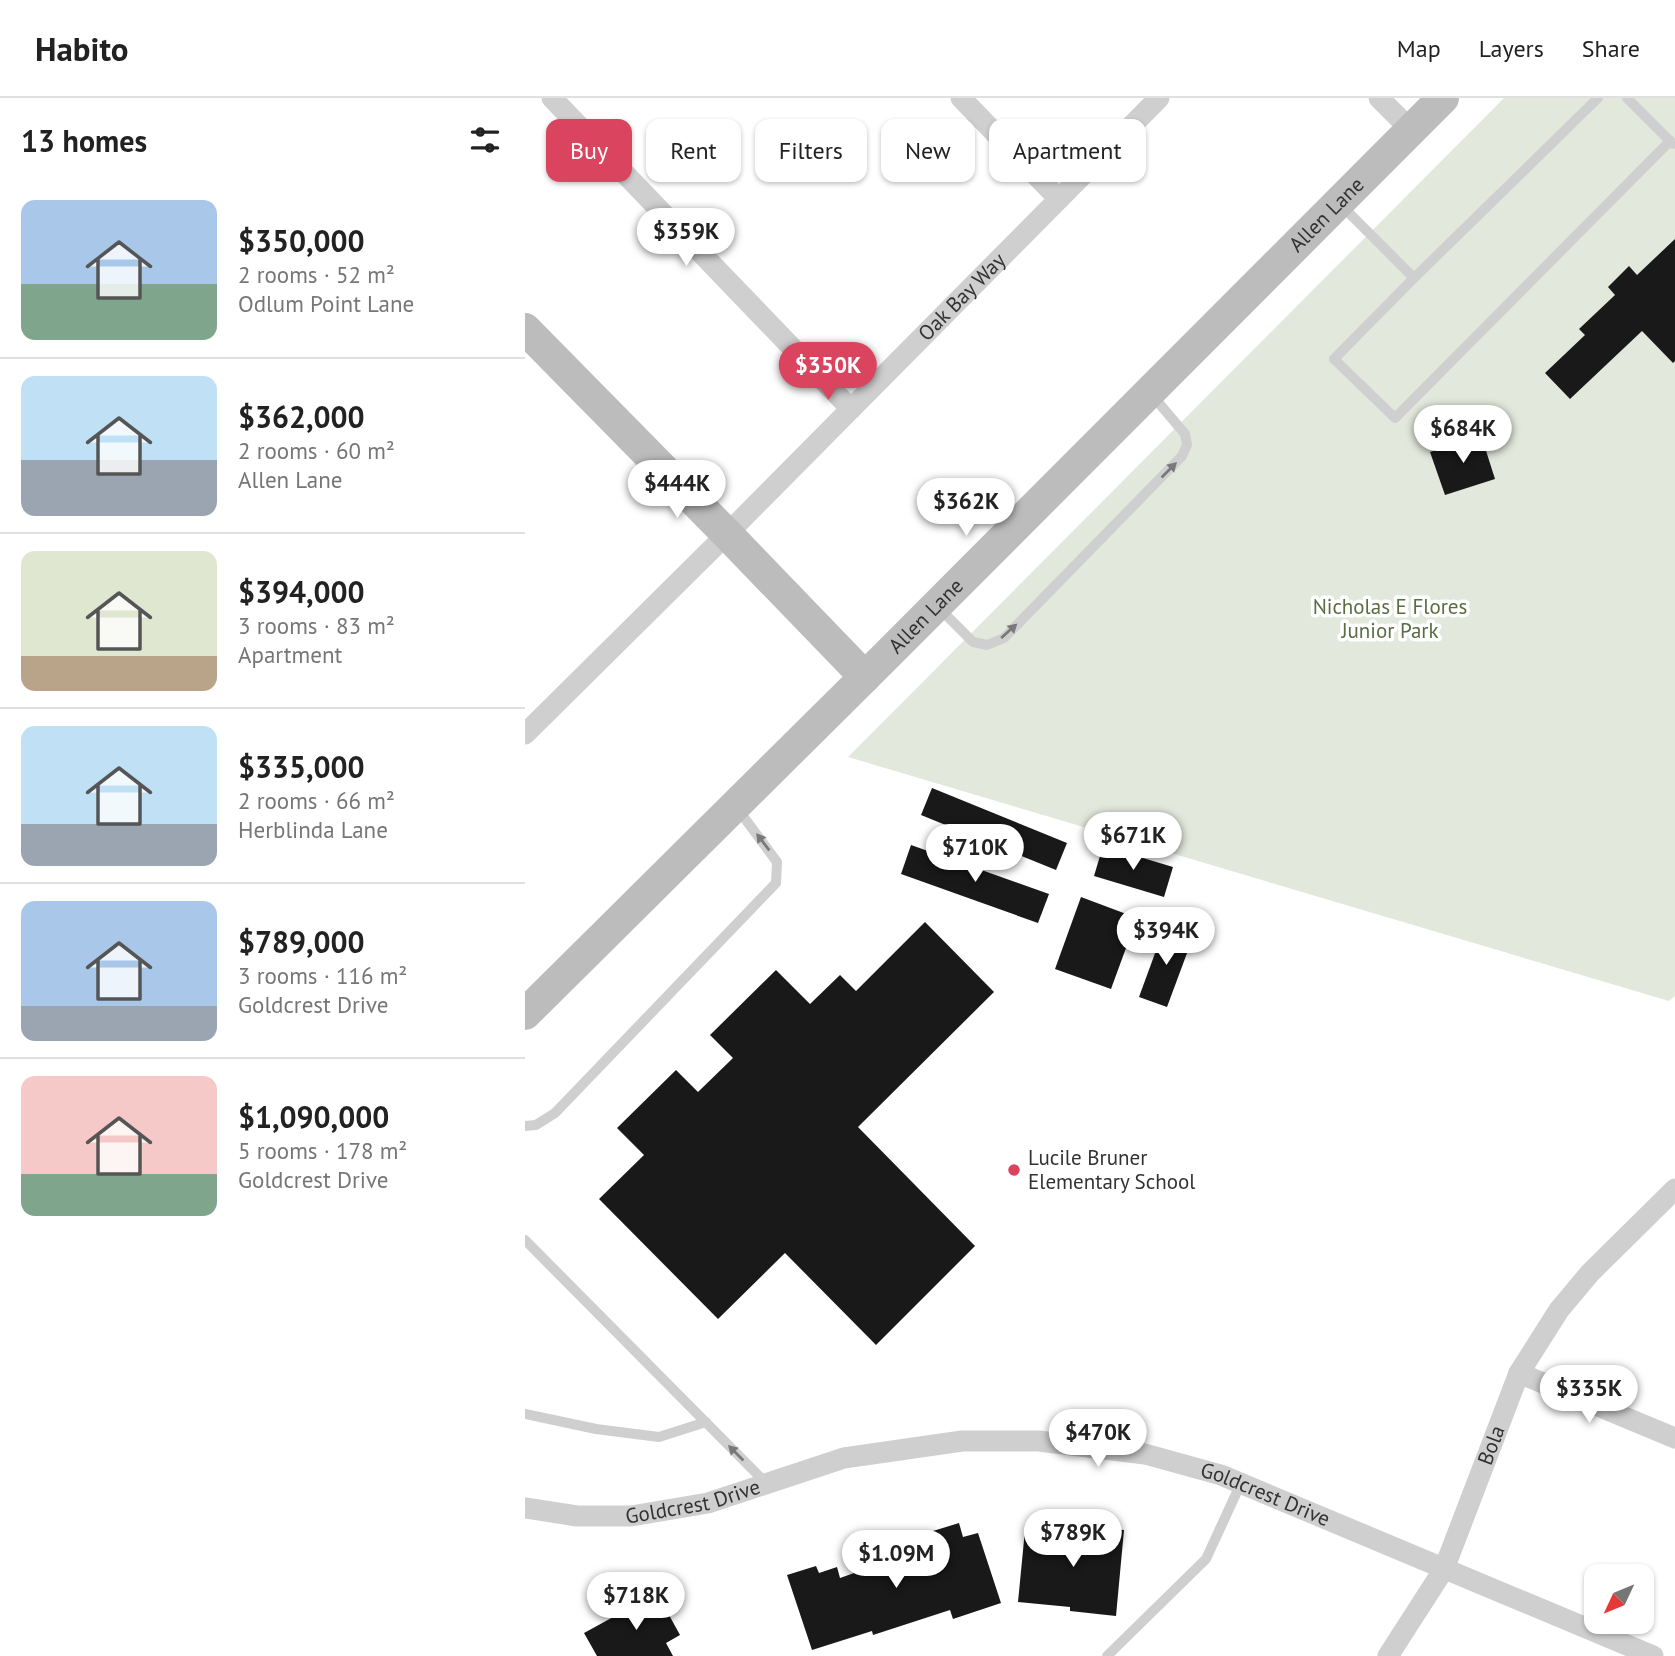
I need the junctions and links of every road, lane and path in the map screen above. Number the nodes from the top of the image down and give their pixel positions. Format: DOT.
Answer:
graph roads {
  1 [pos="552,98"];
  2 [pos="961,98"];
  3 [pos="1159,98"];
  4 [pos="1379,98"];
  5 [pos="1443,98"];
  6 [pos="1598,98"];
  7 [pos="1627,98"];
  8 [pos="1411,130"];
  9 [pos="1673,144"];
  10 [pos="1059,199"];
  11 [pos="1339,202"];
  12 [pos="1414,278"];
  13 [pos="525,329"];
  14 [pos="1150,392"];
  15 [pos="851,409"];
  16 [pos="727,534"];
  17 [pos="936,606"];
  18 [pos="865,677"];
  19 [pos="525,734"];
  20 [pos="735,805"];
  21 [pos="525,1014"];
  22 [pos="531,1126"];
  23 [pos="1675,1189"];
  24 [pos="525,1240"];
  25 [pos="1519,1373"];
  26 [pos="525,1414"];
  27 [pos="706,1422"];
  28 [pos="1675,1438"];
  29 [pos="766,1483"];
  30 [pos="1241,1483"];
  31 [pos="525,1508"];
  32 [pos="1444,1569"];
  33 [pos="1107,1656"];
  34 [pos="1388,1656"];
  35 [pos="1653,1656"];
  1 -- 15 [label="street"];
  2 -- 10 [label="street"];
  3 -- 10 [label="street, Oak Bay Way"];
  4 -- 8 [label="street"];
  5 -- 8 [label="main road, Allen Lane"];
  6 -- 12 [label="lane"];
  7 -- 9 [label="lane"];
  8 -- 11 [label="main road, Allen Lane"];
  9 -- 12 [label="lane"];
  10 -- 15 [label="street, Oak Bay Way"];
  11 -- 12 [label="lane"];
  11 -- 14 [label="main road, Allen Lane"];
  13 -- 16 [label="main road"];
  14 -- 17 [label="main road, Allen Lane"];
  17 -- 14 [label="lane, one-way"];
  15 -- 16 [label="street, Oak Bay Way"];
  16 -- 18 [label="main road"];
  16 -- 19 [label="street, Oak Bay Way"];
  17 -- 18 [label="main road, Allen Lane"];
  18 -- 20 [label="main road, Allen Lane"];
  20 -- 21 [label="main road, Allen Lane"];
  22 -- 20 [label="lane, one-way"];
  23 -- 25 [label="street, Bola"];
  24 -- 27 [label="lane"];
  25 -- 28 [label="street"];
  25 -- 32 [label="street, Bola"];
  26 -- 27 [label="lane"];
  29 -- 27 [label="lane, one-way"];
  29 -- 30 [label="street, Goldcrest Drive"];
  29 -- 31 [label="street, Goldcrest Drive"];
  30 -- 32 [label="street, Goldcrest Drive"];
  30 -- 33 [label="lane"];
  32 -- 34 [label="street, Bola"];
  32 -- 35 [label="street, Goldcrest Drive"];
}
